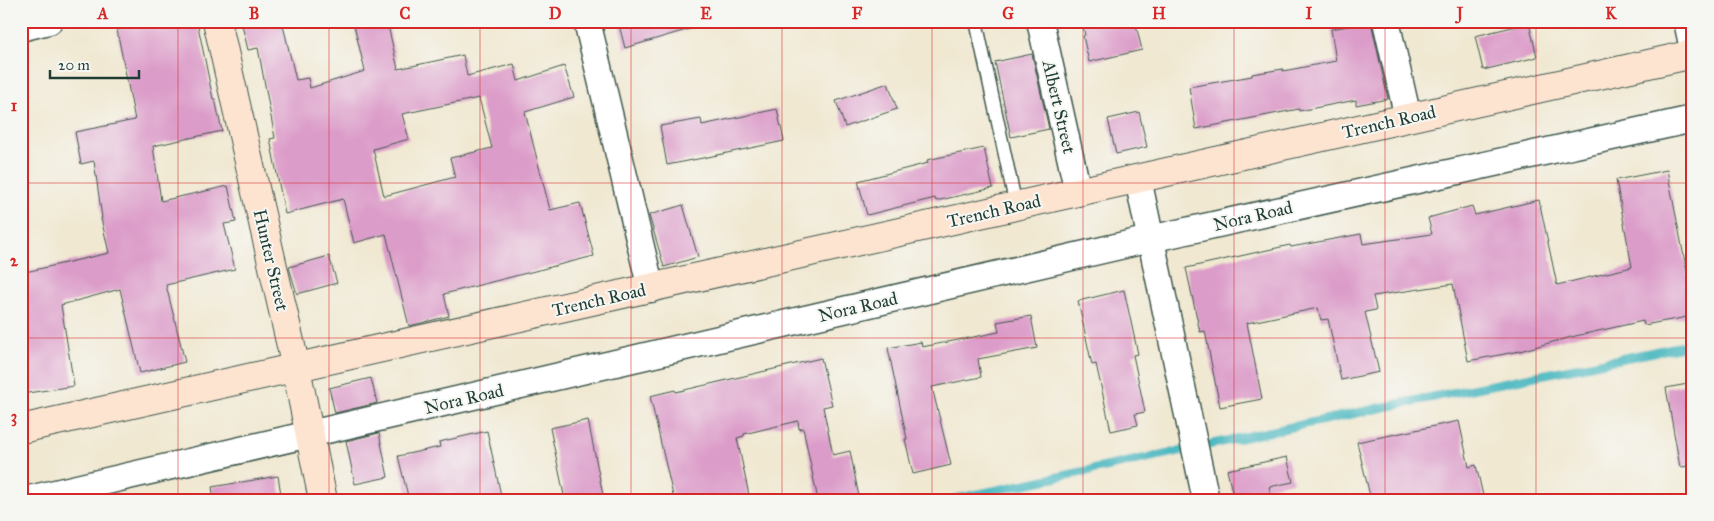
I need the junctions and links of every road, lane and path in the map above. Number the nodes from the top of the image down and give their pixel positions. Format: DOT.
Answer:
graph roads {
  1 [pos="49,21"];
  2 [pos="217,21"];
  3 [pos="586,21"];
  4 [pos="976,21"];
  5 [pos="1040,21"];
  6 [pos="1386,21"];
  7 [pos="1687,21"];
  8 [pos="21,28"];
  9 [pos="1693,49"];
  10 [pos="1693,54"];
  11 [pos="1408,118"];
  12 [pos="1693,119"];
  13 [pos="1138,179"];
  14 [pos="1078,192"];
  15 [pos="1016,206"];
  16 [pos="1150,239"];
  17 [pos="651,288"];
  18 [pos="296,368"];
  19 [pos="21,429"];
  20 [pos="310,435"];
  21 [pos="25,500"];
  22 [pos="323,500"];
  23 [pos="1206,500"];
  1 -- 8 [label="street"];
  2 -- 18 [label="street, Hunter Street"];
  3 -- 17 [label="street"];
  4 -- 15 [label="lane"];
  5 -- 14 [label="street, Albert Street"];
  6 -- 11 [label="street"];
  7 -- 9 [label="street"];
  10 -- 11 [label="street, Trench Road"];
  11 -- 13 [label="street, Trench Road"];
  12 -- 16 [label="street, Nora Road"];
  13 -- 14 [label="street, Trench Road"];
  13 -- 16 [label="street"];
  14 -- 15 [label="street, Trench Road"];
  15 -- 17 [label="street, Trench Road"];
  16 -- 20 [label="street, Nora Road"];
  16 -- 23 [label="street"];
  17 -- 18 [label="street, Trench Road"];
  18 -- 19 [label="street, Trench Road"];
  18 -- 20 [label="street, Hunter Street"];
  20 -- 21 [label="street, Nora Road"];
  20 -- 22 [label="street, Hunter Street"];
}
